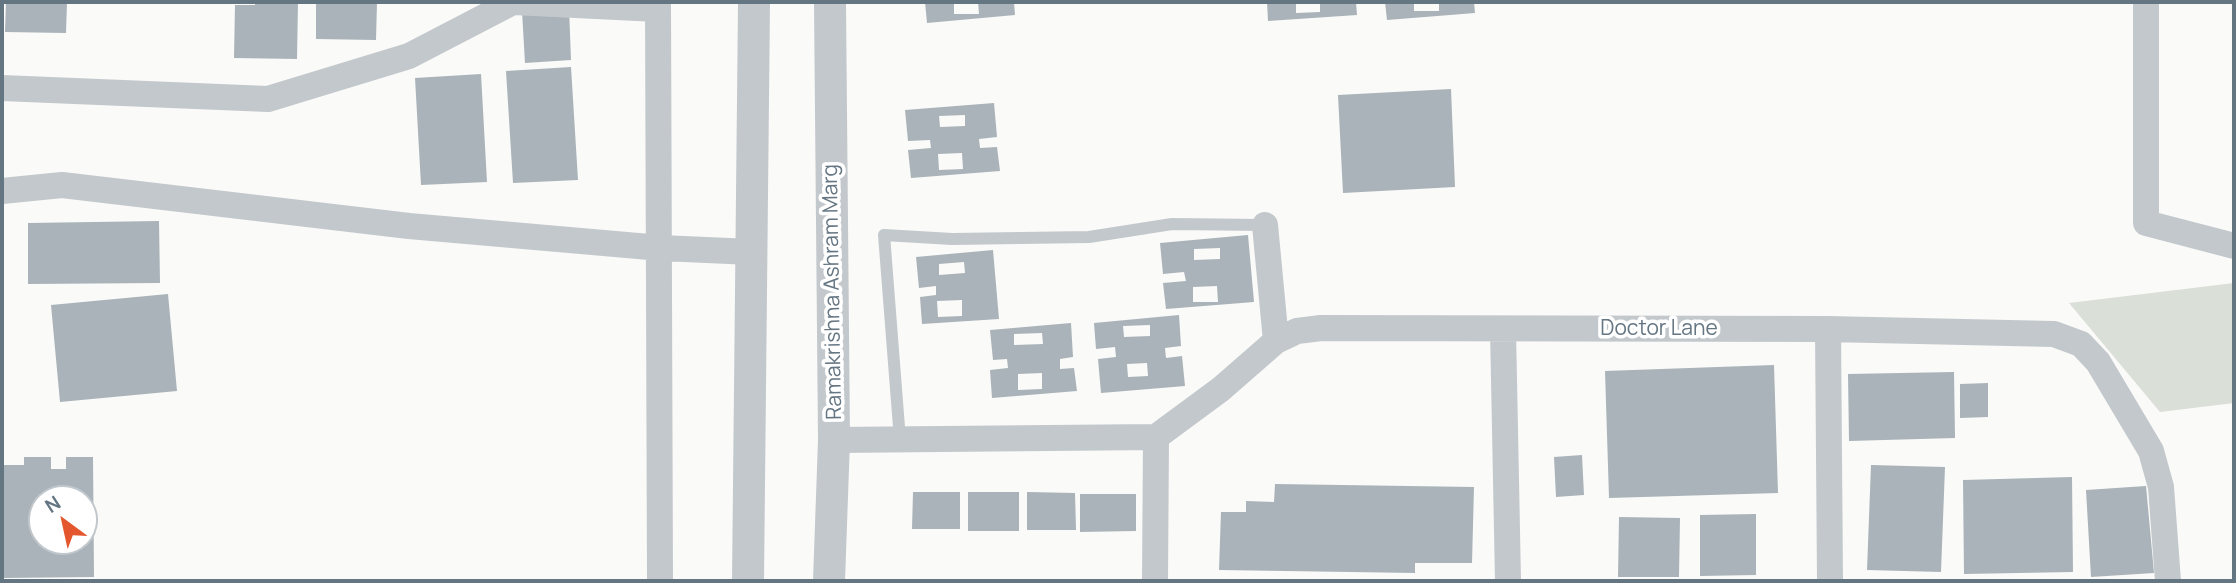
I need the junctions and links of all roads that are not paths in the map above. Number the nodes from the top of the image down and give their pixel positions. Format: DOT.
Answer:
graph roads {
  1 [pos="754,2"];
  2 [pos="830,2"];
  3 [pos="2146,2"];
  4 [pos="658,5"];
  5 [pos="2,88"];
  6 [pos="2,191"];
  7 [pos="1265,225"];
  8 [pos="2234,246"];
  9 [pos="661,248"];
  10 [pos="752,252"];
  11 [pos="1503,329"];
  12 [pos="1828,330"];
  13 [pos="1276,341"];
  14 [pos="1156,437"];
  15 [pos="900,439"];
  16 [pos="834,440"];
  17 [pos="660,581"];
  18 [pos="748,581"];
  19 [pos="829,581"];
  20 [pos="1155,581"];
  21 [pos="1507,581"];
  22 [pos="1830,581"];
  23 [pos="2168,581"];
  1 -- 10 [label="street"];
  2 -- 16 [label="street, Ramakrishna Ashram Marg"];
  3 -- 8 [label="street"];
  4 -- 5 [label="street"];
  4 -- 9 [label="street"];
  6 -- 9 [label="street"];
  7 -- 13 [label="street"];
  7 -- 15 [label="lane"];
  9 -- 10 [label="street"];
  9 -- 17 [label="street"];
  10 -- 18 [label="street"];
  11 -- 12 [label="street, Doctor Lane"];
  11 -- 13 [label="street, Doctor Lane"];
  11 -- 21 [label="street"];
  12 -- 22 [label="street"];
  12 -- 23 [label="street, Doctor Lane"];
  13 -- 14 [label="street, Doctor Lane"];
  14 -- 15 [label="street"];
  14 -- 20 [label="street"];
  15 -- 16 [label="street"];
  16 -- 19 [label="street, Ramakrishna Ashram Marg"];
}
